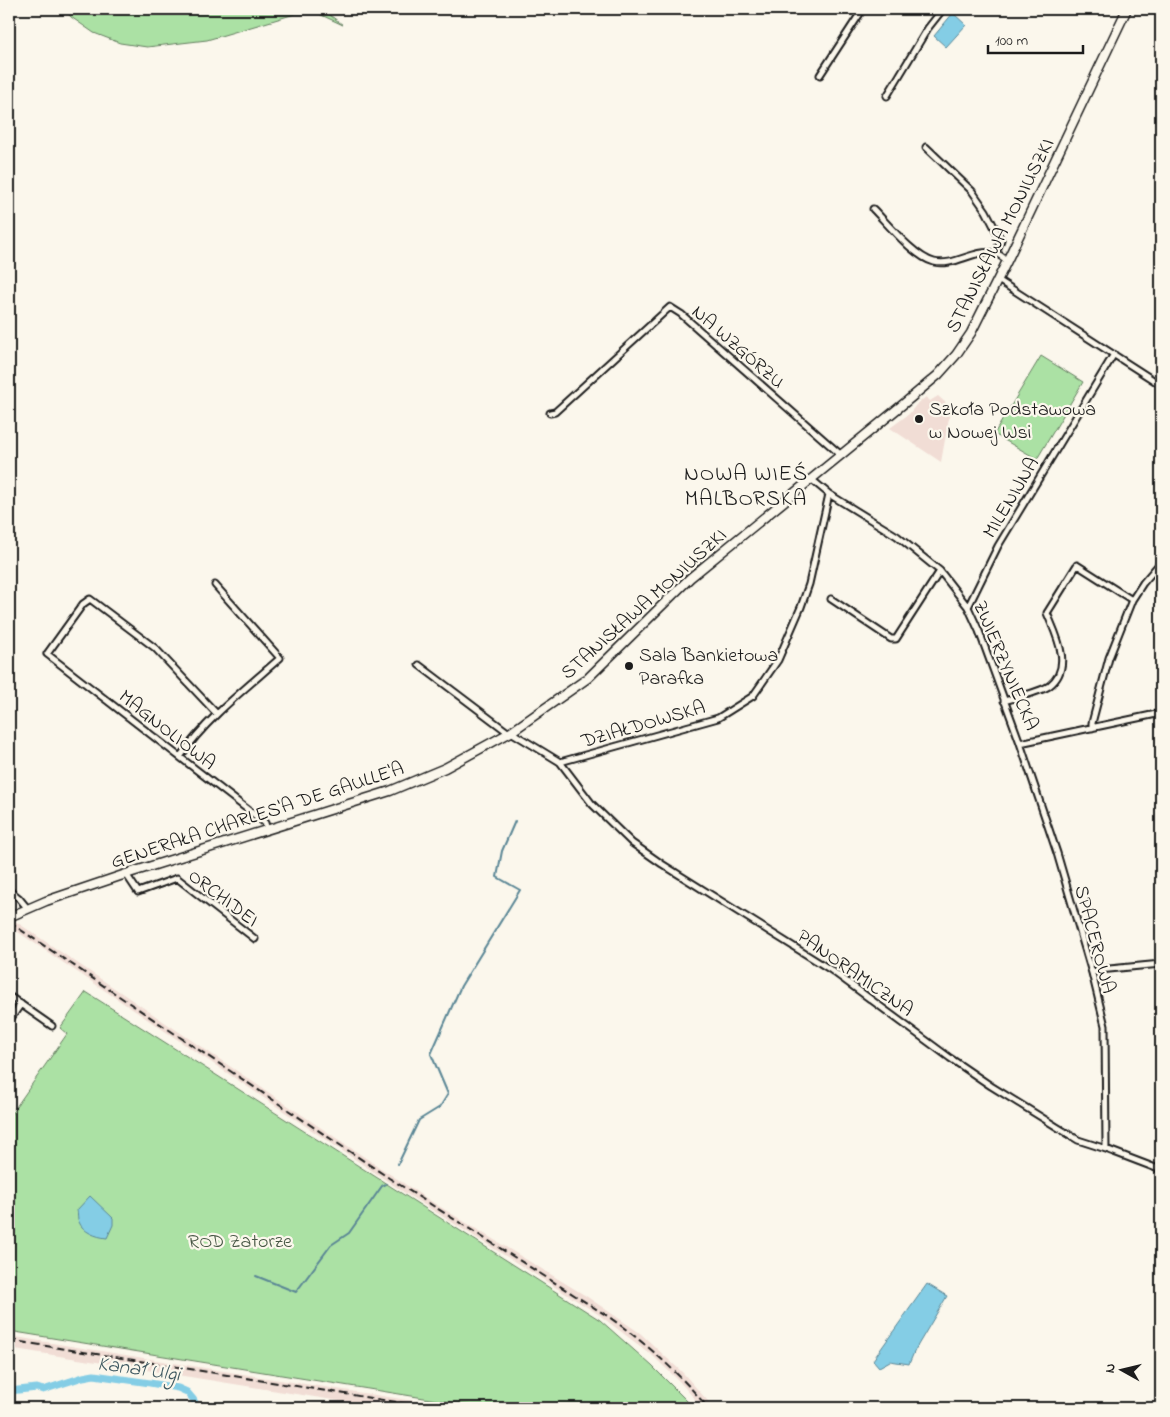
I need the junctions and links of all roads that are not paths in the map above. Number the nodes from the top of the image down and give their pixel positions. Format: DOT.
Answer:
graph roads {
  1 [pos="863,9"];
  2 [pos="943,9"];
  3 [pos="1127,9"];
  4 [pos="820,75"];
  5 [pos="887,96"];
  6 [pos="926,147"];
  7 [pos="872,209"];
  8 [pos="996,253"];
  9 [pos="1007,261"];
  10 [pos="998,280"];
  11 [pos="1114,354"];
  12 [pos="1161,386"];
  13 [pos="550,413"];
  14 [pos="840,456"];
  15 [pos="811,479"];
  16 [pos="829,494"];
  17 [pos="1161,562"];
  18 [pos="940,571"];
  19 [pos="215,585"];
  20 [pos="831,599"];
  21 [pos="1132,600"];
  22 [pos="968,607"];
  23 [pos="418,664"];
  24 [pos="1004,701"];
  25 [pos="1161,713"];
  26 [pos="217,714"];
  27 [pos="1092,728"];
  28 [pos="510,733"];
  29 [pos="1020,743"];
  30 [pos="180,757"];
  31 [pos="560,762"];
  32 [pos="267,830"];
  33 [pos="126,874"];
  34 [pos="9,890"];
  35 [pos="28,908"];
  36 [pos="9,917"];
  37 [pos="255,939"];
  38 [pos="1161,964"];
  39 [pos="1092,973"];
  40 [pos="9,996"];
  41 [pos="21,1004"];
  42 [pos="9,1021"];
  43 [pos="52,1026"];
  44 [pos="1106,1148"];
  45 [pos="1161,1170"];
  1 -- 4 [label="street"];
  2 -- 5 [label="street"];
  3 -- 9 [label="main road, STANISŁAWA MONIUSZKI"];
  6 -- 8 [label="street"];
  7 -- 8 [label="street"];
  8 -- 9 [label="street"];
  9 -- 10 [label="main road, STANISŁAWA MONIUSZKI"];
  10 -- 11 [label="street"];
  10 -- 14 [label="main road, STANISŁAWA MONIUSZKI"];
  11 -- 12 [label="street"];
  11 -- 22 [label="street, MILENIJNA"];
  13 -- 14 [label="street, NA WZGÓRZU"];
  14 -- 15 [label="main road, STANISŁAWA MONIUSZKI"];
  15 -- 16 [label="street"];
  15 -- 28 [label="main road, STANISŁAWA MONIUSZKI"];
  16 -- 18 [label="street, ZWIERZYNIECKA"];
  16 -- 31 [label="street, DZIAŁDOWSKA"];
  17 -- 21 [label="street"];
  18 -- 20 [label="street"];
  18 -- 22 [label="street, ZWIERZYNIECKA"];
  19 -- 26 [label="street"];
  21 -- 24 [label="street"];
  21 -- 27 [label="street"];
  22 -- 24 [label="street, ZWIERZYNIECKA"];
  23 -- 28 [label="street, DZIAŁDOWSKA"];
  24 -- 29 [label="street, ZWIERZYNIECKA"];
  25 -- 27 [label="street, ZWIERZYNIECKA"];
  26 -- 30 [label="street"];
  26 -- 30 [label="street, MAGNOLIOWA"];
  27 -- 29 [label="street, ZWIERZYNIECKA"];
  28 -- 31 [label="street, DZIAŁDOWSKA"];
  28 -- 32 [label="main road, GENERAŁA CHARLES'A DE GAULLE'A"];
  29 -- 39 [label="street, SPACEROWA"];
  30 -- 32 [label="street, MAGNOLIOWA"];
  31 -- 44 [label="street, PANORAMICZNA"];
  32 -- 33 [label="main road, GENERAŁA CHARLES'A DE GAULLE'A"];
  33 -- 35 [label="main road, GENERAŁA CHARLES'A DE GAULLE'A"];
  33 -- 37 [label="street, ORCHIDEI"];
  34 -- 35 [label="street"];
  35 -- 36 [label="main road, GENERAŁA CHARLES'A DE GAULLE'A"];
  38 -- 39 [label="street"];
  39 -- 44 [label="street, SPACEROWA"];
  40 -- 41 [label="street"];
  41 -- 42 [label="street"];
  41 -- 43 [label="street"];
  44 -- 45 [label="street, PANORAMICZNA"];
}
